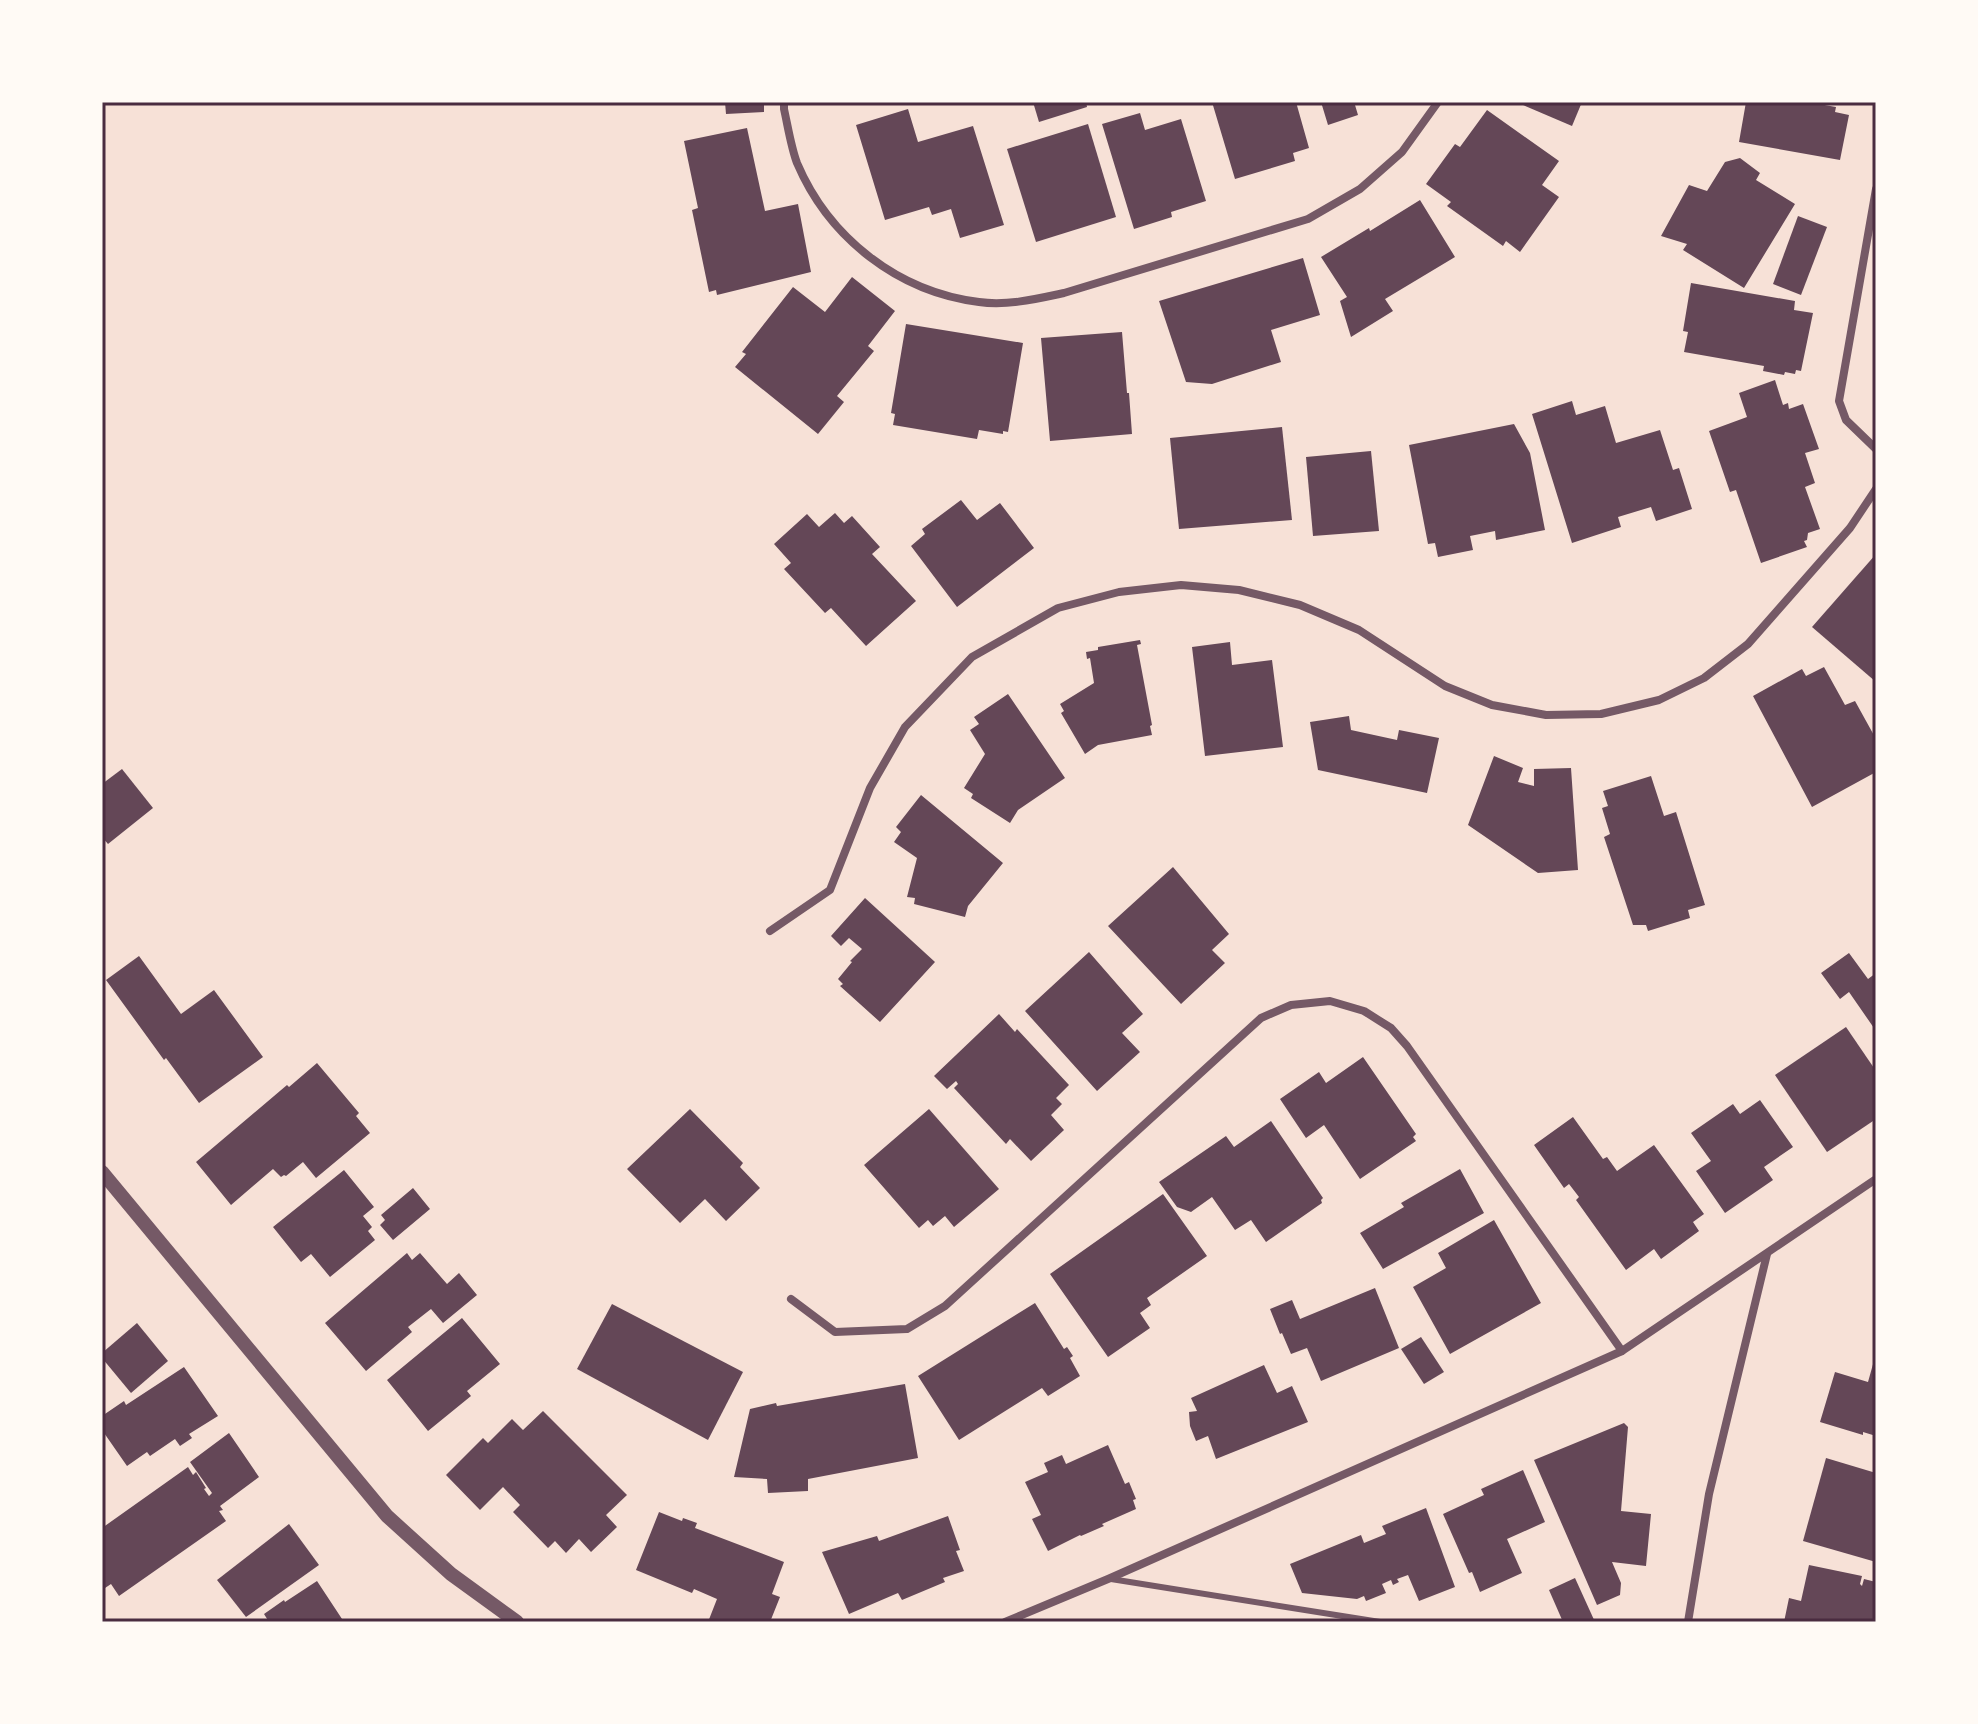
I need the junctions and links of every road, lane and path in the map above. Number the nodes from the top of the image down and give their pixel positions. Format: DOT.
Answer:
graph roads {
  1 [pos="784,102"];
  2 [pos="1438,102"];
  3 [pos="1876,189"];
  4 [pos="1876,449"];
  5 [pos="1876,489"];
  6 [pos="770,931"];
  7 [pos="102,1172"];
  8 [pos="1876,1179"];
  9 [pos="1767,1253"];
  10 [pos="791,1299"];
  11 [pos="1622,1351"];
  12 [pos="1108,1579"];
  13 [pos="517,1622"];
  14 [pos="1005,1622"];
  15 [pos="1380,1622"];
  16 [pos="1688,1622"];
  1 -- 2 [label="street"];
  3 -- 4 [label="street"];
  5 -- 6 [label="street"];
  7 -- 13 [label="street"];
  8 -- 9 [label="street"];
  9 -- 11 [label="street"];
  9 -- 16 [label="street"];
  10 -- 11 [label="street"];
  11 -- 12 [label="street"];
  12 -- 14 [label="street"];
  12 -- 15 [label="lane"];
}
